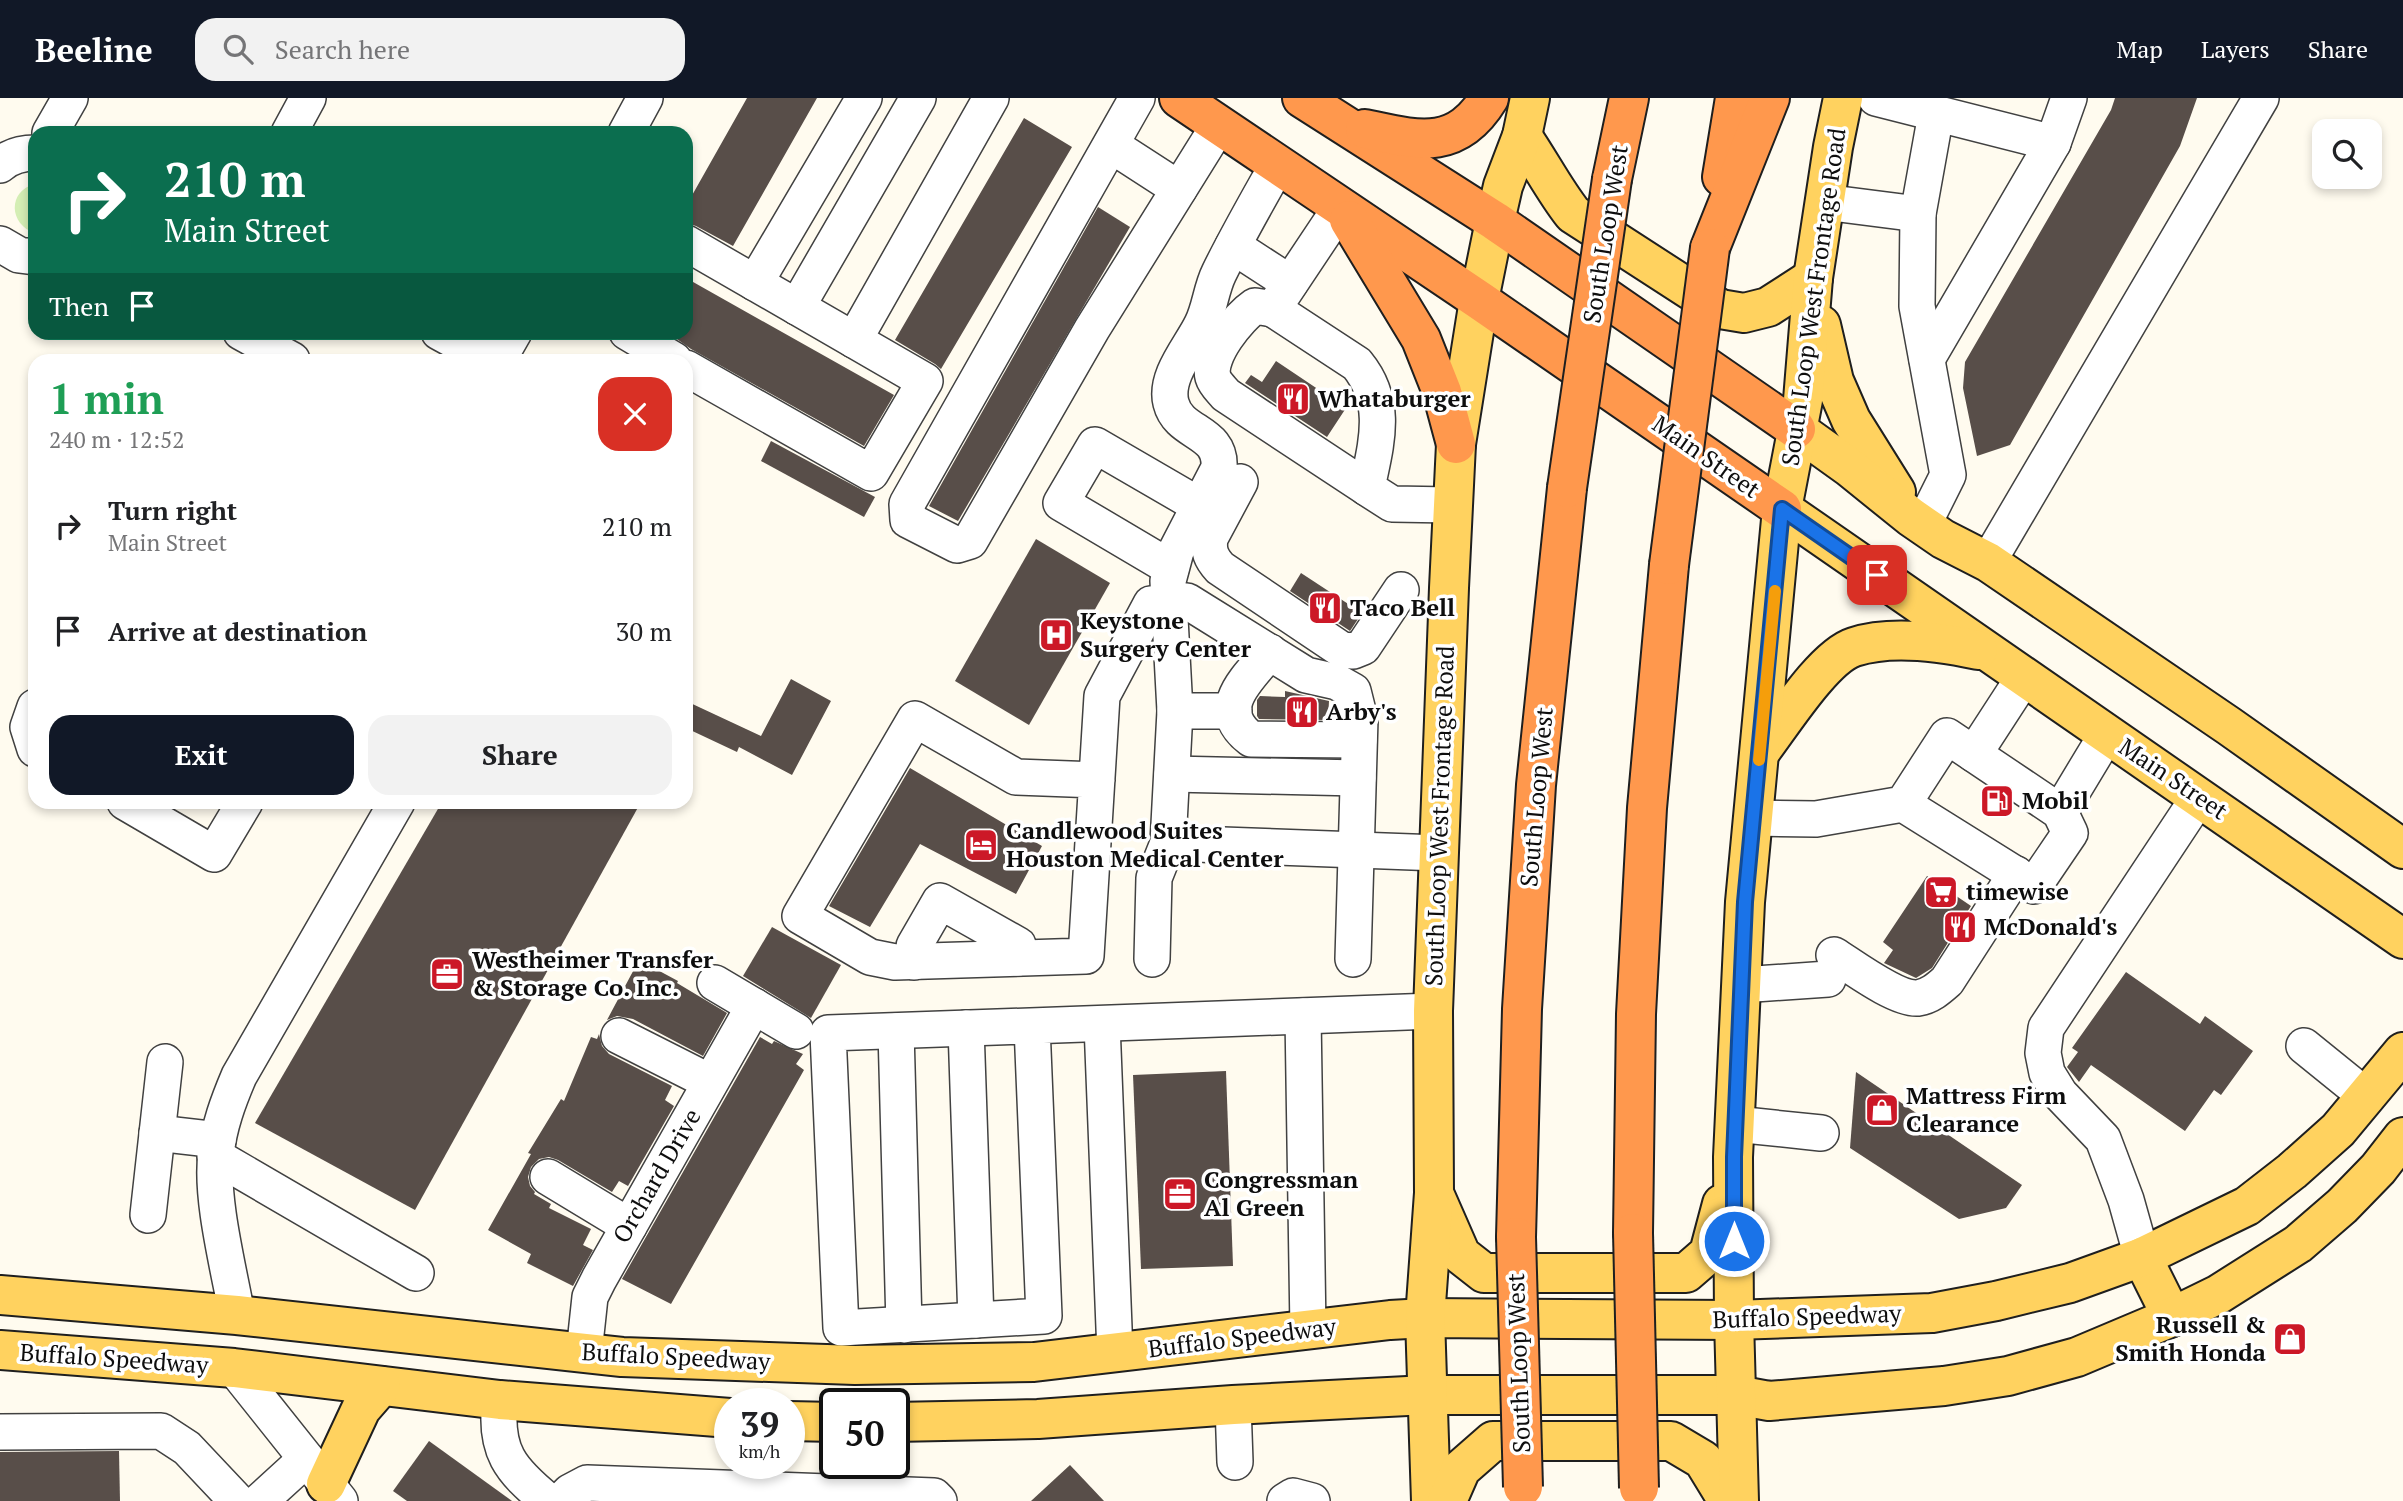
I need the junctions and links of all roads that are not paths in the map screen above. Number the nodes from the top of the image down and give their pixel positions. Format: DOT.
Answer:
graph roads {
  1 [pos="70,98"];
  2 [pos="308,98"];
  3 [pos="645,98"];
  4 [pos="864,98"];
  5 [pos="918,98"];
  6 [pos="1137,98"];
  7 [pos="1179,98"];
  8 [pos="1489,98"];
  9 [pos="1530,98"];
  10 [pos="1618,98"];
  11 [pos="1629,98"];
  12 [pos="1735,98"];
  13 [pos="1770,98"];
  14 [pos="1843,98"];
  15 [pos="1876,98"];
  16 [pos="2069,98"];
  17 [pos="2261,98"];
  18 [pos="988,99"];
  19 [pos="1323,107"];
  20 [pos="1937,114"];
  21 [pos="1219,125"];
  22 [pos="54,126"];
  23 [pos="293,126"];
  24 [pos="630,126"];
  25 [pos="1522,136"];
  26 [pos="2053,144"];
  27 [pos="1111,145"];
  28 [pos="28,153"];
  29 [pos="1278,164"];
  30 [pos="0,165"];
  31 [pos="1612,179"];
  32 [pos="1179,189"];
  33 [pos="1824,202"];
  34 [pos="1341,207"];
  35 [pos="1918,214"];
  36 [pos="1495,220"];
  37 [pos="0,244"];
  38 [pos="1233,246"];
  39 [pos="693,247"];
  40 [pos="1710,248"];
  41 [pos="28,256"];
  42 [pos="1813,278"];
  43 [pos="755,283"];
  44 [pos="1282,296"];
  45 [pos="1479,300"];
  46 [pos="797,307"];
  47 [pos="256,340"];
  48 [pos="454,340"];
  49 [pos="640,340"];
  50 [pos="854,340"];
  51 [pos="281,354"];
  52 [pos="479,354"];
  53 [pos="664,354"];
  54 [pos="1927,359"];
  55 [pos="693,372"];
  56 [pos="1796,429"];
  57 [pos="1456,444"];
  58 [pos="1240,482"];
  59 [pos="1367,488"];
  60 [pos="1452,505"];
  61 [pos="1199,506"];
  62 [pos="1782,509"];
  63 [pos="1917,521"];
  64 [pos="1988,562"];
  65 [pos="1170,585"];
  66 [pos="1401,590"];
  67 [pos="1270,652"];
  68 [pos="1990,653"];
  69 [pos="2024,677"];
  70 [pos="1175,711"];
  71 [pos="1234,711"];
  72 [pos="2108,734"];
  73 [pos="1359,740"];
  74 [pos="1760,752"];
  75 [pos="1974,754"];
  76 [pos="1172,774"];
  77 [pos="1097,779"];
  78 [pos="1358,779"];
  79 [pos="2199,797"];
  80 [pos="1902,804"];
  81 [pos="137,809"];
  82 [pos="241,809"];
  83 [pos="393,809"];
  84 [pos="2060,812"];
  85 [pos="1753,818"];
  86 [pos="1168,843"];
  87 [pos="2401,844"];
  88 [pos="1356,850"];
  89 [pos="1439,853"];
  90 [pos="2016,874"];
  91 [pos="2403,939"];
  92 [pos="1018,958"];
  93 [pos="1152,960"];
  94 [pos="1353,960"];
  95 [pos="914,962"];
  96 [pos="715,983"];
  97 [pos="1741,985"];
  98 [pos="754,1006"];
  99 [pos="1433,1011"];
  100 [pos="1303,1016"];
  101 [pos="1101,1024"];
  102 [pos="1032,1026"];
  103 [pos="966,1028"];
  104 [pos="796,1031"];
  105 [pos="896,1031"];
  106 [pos="620,1036"];
  107 [pos="2304,1046"];
  108 [pos="2403,1052"];
  109 [pos="165,1062"];
  110 [pos="710,1082"];
  111 [pos="2367,1097"];
  112 [pos="157,1133"];
  113 [pos="1821,1133"];
  114 [pos="2403,1138"];
  115 [pos="1734,1141"];
  116 [pos="217,1148"];
  117 [pos="548,1177"];
  118 [pos="1434,1193"];
  119 [pos="148,1215"];
  120 [pos="629,1226"];
  121 [pos="2142,1257"];
  122 [pos="416,1273"];
  123 [pos="0,1295"];
  124 [pos="237,1315"];
  125 [pos="2172,1317"];
  126 [pos="1425,1318"];
  127 [pos="976,1320"];
  128 [pos="1734,1320"];
  129 [pos="904,1325"];
  130 [pos="1308,1330"];
  131 [pos="0,1350"];
  132 [pos="584,1353"];
  133 [pos="1115,1353"];
  134 [pos="622,1357"];
  135 [pos="1034,1362"];
  136 [pos="234,1368"];
  137 [pos="381,1386"];
  138 [pos="1427,1395"];
  139 [pos="1736,1395"];
  140 [pos="500,1400"];
  141 [pos="1233,1405"];
  142 [pos="618,1411"];
  143 [pos="714,1417"];
  144 [pos="1038,1419"];
  145 [pos="910,1422"];
  146 [pos="0,1432"];
  147 [pos="1236,1462"];
  148 [pos="323,1486"];
  149 [pos="1523,1494"];
  150 [pos="1639,1495"];
  151 [pos="239,1499"];
  152 [pos="548,1501"];
  153 [pos="561,1501"];
  154 [pos="939,1501"];
  155 [pos="1286,1501"];
  156 [pos="1312,1501"];
  157 [pos="1431,1501"];
  158 [pos="1447,1501"];
  159 [pos="1728,1501"];
  160 [pos="1739,1501"];
  1 -- 22 [label="street"];
  2 -- 23 [label="street"];
  3 -- 24 [label="street"];
  4 -- 43 [label="street"];
  5 -- 46 [label="street"];
  6 -- 27 [label="street"];
  7 -- 21 [label="highway, Main Street"];
  8 -- 19 [label="highway"];
  9 -- 25 [label="main road, South Loop West Frontage Road"];
  10 -- 31 [label="highway"];
  11 -- 31 [label="highway, South Loop West"];
  12 -- 40 [label="highway"];
  13 -- 40 [label="highway"];
  14 -- 33 [label="main road, South Loop West Frontage Road"];
  15 -- 20 [label="street"];
  16 -- 26 [label="street"];
  17 -- 64 [label="street"];
  18 -- 50 [label="street"];
  19 -- 36 [label="highway"];
  20 -- 26 [label="street"];
  20 -- 35 [label="street"];
  21 -- 29 [label="highway, Main Street"];
  21 -- 32 [label="street"];
  25 -- 36 [label="main road, South Loop West Frontage Road"];
  25 -- 42 [label="main road"];
  26 -- 54 [label="street"];
  27 -- 32 [label="street"];
  27 -- 32 [label="street"];
  28 -- 30 [label="street"];
  29 -- 34 [label="highway, Main Street"];
  29 -- 38 [label="street"];
  31 -- 149 [label="highway, South Loop West, bridge"];
  33 -- 35 [label="street"];
  33 -- 42 [label="main road, South Loop West Frontage Road"];
  34 -- 44 [label="street"];
  34 -- 45 [label="highway, Main Street"];
  34 -- 57 [label="highway"];
  35 -- 54 [label="street"];
  36 -- 45 [label="main road, South Loop West Frontage Road"];
  36 -- 56 [label="highway"];
  37 -- 41 [label="street"];
  38 -- 44 [label="street"];
  38 -- 61 [label="street"];
  39 -- 43 [label="street"];
  40 -- 150 [label="highway, bridge"];
  42 -- 56 [label="main road, South Loop West Frontage Road"];
  42 -- 63 [label="main road"];
  43 -- 46 [label="street"];
  44 -- 59 [label="street"];
  44 -- 59 [label="street"];
  45 -- 57 [label="main road, South Loop West Frontage Road"];
  45 -- 62 [label="highway, Main Street"];
  46 -- 50 [label="street"];
  47 -- 51 [label="street"];
  48 -- 52 [label="street"];
  49 -- 53 [label="street"];
  50 -- 55 [label="street"];
  54 -- 63 [label="street"];
  56 -- 62 [label="main road, South Loop West Frontage Road"];
  56 -- 63 [label="main road"];
  57 -- 60 [label="main road, South Loop West Frontage Road"];
  58 -- 66 [label="street"];
  59 -- 60 [label="street"];
  60 -- 89 [label="main road, South Loop West Frontage Road"];
  61 -- 65 [label="street"];
  61 -- 65 [label="street"];
  62 -- 68 [label="main road, Main Street"];
  62 -- 74 [label="main road, South Loop West Frontage Road"];
  63 -- 64 [label="main road"];
  64 -- 87 [label="main road"];
  65 -- 67 [label="street"];
  65 -- 70 [label="street"];
  65 -- 77 [label="street"];
  67 -- 71 [label="street"];
  67 -- 73 [label="street"];
  68 -- 69 [label="main road, Main Street"];
  68 -- 74 [label="main road"];
  69 -- 72 [label="main road, Main Street"];
  69 -- 75 [label="street"];
  70 -- 71 [label="street"];
  70 -- 76 [label="street"];
  71 -- 73 [label="street"];
  72 -- 79 [label="main road, Main Street"];
  72 -- 84 [label="street"];
  73 -- 78 [label="street"];
  74 -- 85 [label="main road, South Loop West Frontage Road"];
  75 -- 80 [label="street"];
  75 -- 84 [label="street"];
  76 -- 78 [label="street"];
  76 -- 86 [label="street"];
  77 -- 92 [label="street"];
  77 -- 95 [label="street"];
  78 -- 88 [label="street"];
  79 -- 91 [label="main road, Main Street"];
  79 -- 121 [label="street"];
  80 -- 85 [label="street"];
  80 -- 90 [label="street"];
  81 -- 82 [label="street"];
  83 -- 116 [label="street"];
  84 -- 90 [label="street"];
  85 -- 97 [label="main road, South Loop West Frontage Road"];
  86 -- 88 [label="street"];
  86 -- 93 [label="street"];
  88 -- 89 [label="street"];
  88 -- 94 [label="street"];
  89 -- 99 [label="main road, South Loop West Frontage Road"];
  90 -- 97 [label="street"];
  92 -- 95 [label="street"];
  92 -- 95 [label="street"];
  96 -- 98 [label="street"];
  97 -- 115 [label="main road, South Loop West Frontage Road"];
  98 -- 104 [label="street"];
  98 -- 110 [label="street, Orchard Drive"];
  99 -- 100 [label="street"];
  99 -- 118 [label="main road, South Loop West Frontage Road"];
  100 -- 101 [label="street"];
  100 -- 130 [label="street"];
  101 -- 102 [label="street"];
  101 -- 133 [label="street"];
  102 -- 103 [label="street"];
  102 -- 127 [label="street"];
  103 -- 105 [label="street"];
  103 -- 127 [label="street"];
  105 -- 129 [label="street"];
  105 -- 129 [label="street"];
  106 -- 110 [label="street"];
  107 -- 111 [label="street"];
  108 -- 111 [label="main road, Buffalo Speedway"];
  109 -- 112 [label="street"];
  110 -- 120 [label="street, Orchard Drive"];
  111 -- 121 [label="main road, Buffalo Speedway"];
  112 -- 116 [label="street"];
  112 -- 119 [label="street"];
  113 -- 115 [label="street"];
  114 -- 125 [label="main road"];
  115 -- 118 [label="main road"];
  115 -- 128 [label="main road, South Loop West Frontage Road"];
  116 -- 122 [label="street"];
  116 -- 124 [label="street"];
  117 -- 120 [label="street"];
  118 -- 126 [label="main road, South Loop West Frontage Road"];
  120 -- 132 [label="street, Orchard Drive"];
  121 -- 125 [label="main road"];
  121 -- 128 [label="main road, Buffalo Speedway"];
  123 -- 124 [label="main road, Buffalo Speedway"];
  124 -- 132 [label="main road, Buffalo Speedway"];
  124 -- 136 [label="main road"];
  125 -- 139 [label="main road"];
  126 -- 128 [label="main road, Buffalo Speedway"];
  126 -- 130 [label="main road, Buffalo Speedway"];
  126 -- 138 [label="main road, South Loop West Frontage Road"];
  127 -- 129 [label="street"];
  128 -- 139 [label="main road, South Loop West Frontage Road"];
  130 -- 133 [label="main road, Buffalo Speedway"];
  131 -- 136 [label="main road, Buffalo Speedway"];
  132 -- 134 [label="main road, Buffalo Speedway"];
  133 -- 135 [label="main road, Buffalo Speedway"];
  134 -- 135 [label="main road, Buffalo Speedway"];
  134 -- 142 [label="main road"];
  135 -- 144 [label="main road"];
  136 -- 137 [label="main road, Buffalo Speedway"];
  136 -- 148 [label="street"];
  137 -- 140 [label="main road, Buffalo Speedway"];
  137 -- 148 [label="main road"];
  138 -- 139 [label="main road"];
  138 -- 141 [label="main road"];
  138 -- 157 [label="main road, South Loop West Frontage Road"];
  139 -- 160 [label="main road, South Loop West Frontage Road"];
  140 -- 142 [label="main road, Buffalo Speedway"];
  140 -- 152 [label="street"];
  141 -- 144 [label="main road"];
  141 -- 147 [label="street"];
  142 -- 143 [label="main road, Buffalo Speedway"];
  144 -- 145 [label="main road"];
  146 -- 151 [label="street"];
  148 -- 151 [label="street"];
  153 -- 154 [label="street"];
  155 -- 156 [label="street"];
  158 -- 159 [label="main road"];
}
